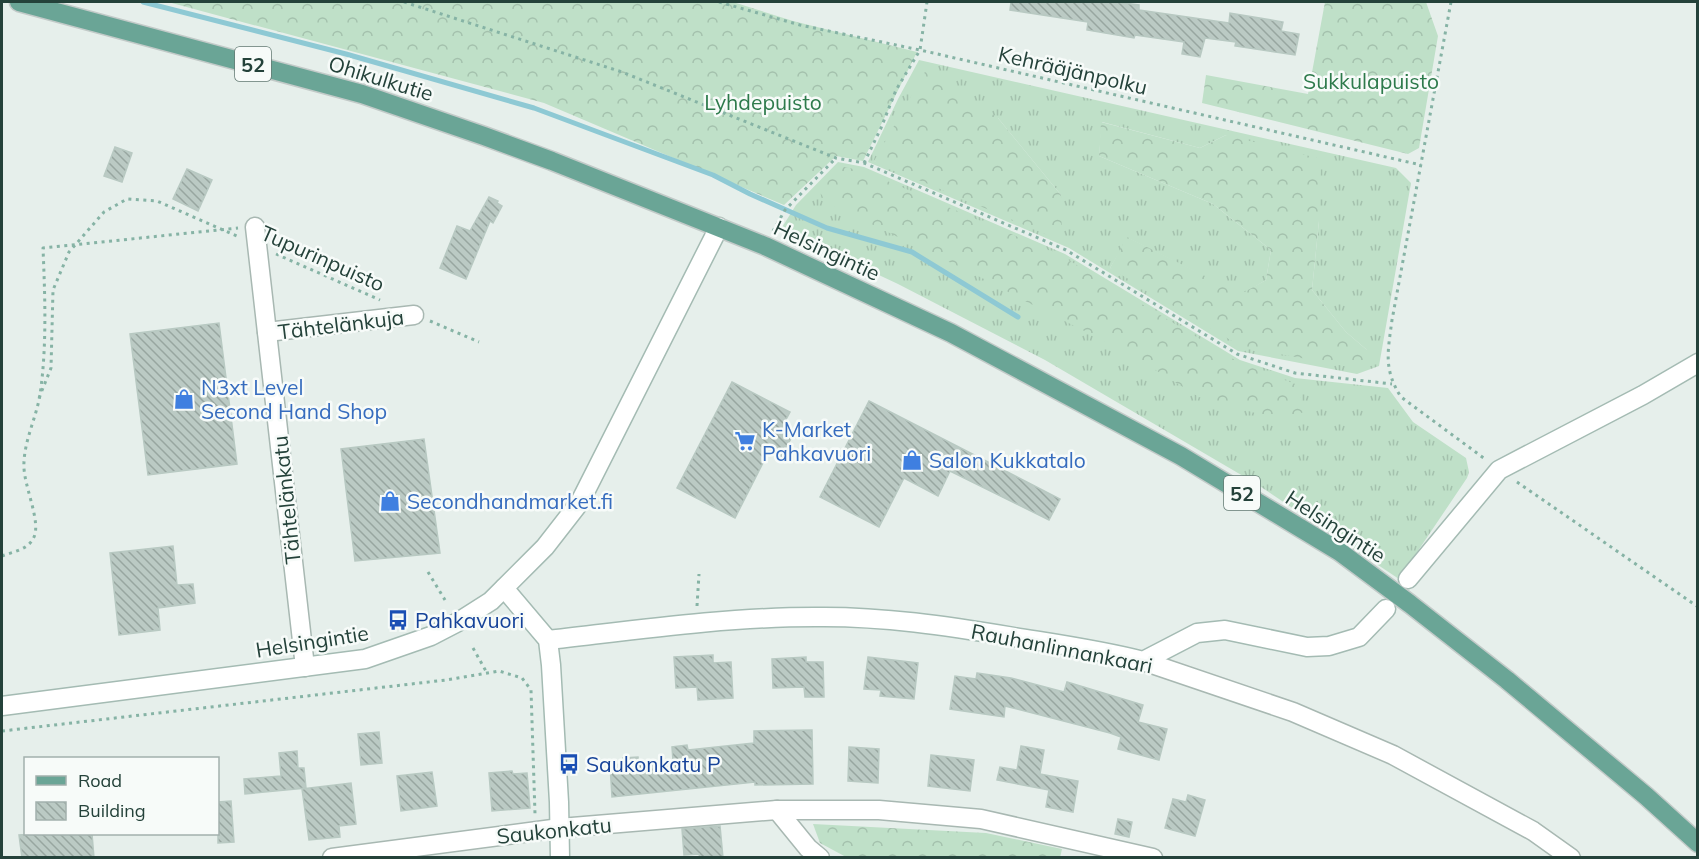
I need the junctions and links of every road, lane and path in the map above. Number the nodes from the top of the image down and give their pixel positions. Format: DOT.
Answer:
graph roads {
  1 [pos="19,2"];
  2 [pos="404,2"];
  3 [pos="719,2"];
  4 [pos="927,2"];
  5 [pos="1450,2"];
  6 [pos="920,50"];
  7 [pos="836,158"];
  8 [pos="864,163"];
  9 [pos="1422,165"];
  10 [pos="255,227"];
  11 [pos="719,227"];
  12 [pos="221,229"];
  13 [pos="77,243"];
  14 [pos="257,245"];
  15 [pos="765,246"];
  16 [pos="383,301"];
  17 [pos="414,315"];
  18 [pos="267,332"];
  19 [pos="479,342"];
  20 [pos="1698,363"];
  21 [pos="1392,384"];
  22 [pos="39,398"];
  23 [pos="1499,470"];
  24 [pos="2,556"];
  25 [pos="428,572"];
  26 [pos="699,574"];
  27 [pos="1408,579"];
  28 [pos="504,588"];
  29 [pos="445,600"];
  30 [pos="697,606"];
  31 [pos="1698,607"];
  32 [pos="1386,609"];
  33 [pos="548,640"];
  34 [pos="473,648"];
  35 [pos="1143,661"];
  36 [pos="305,667"];
  37 [pos="487,673"];
  38 [pos="2,706"];
  39 [pos="2,731"];
  40 [pos="777,810"];
  41 [pos="560,828"];
  42 [pos="535,832"];
  43 [pos="1698,843"];
  44 [pos="332,858"];
  45 [pos="560,858"];
  46 [pos="820,858"];
  47 [pos="1153,858"];
  48 [pos="1571,858"];
  1 -- 11 [label="main road, Ohikulkutie / 52"];
  2 -- 7 [label="path"];
  3 -- 6 [label="path, Kehrääjänpolku"];
  4 -- 6 [label="path"];
  5 -- 9 [label="path"];
  6 -- 8 [label="path"];
  6 -- 9 [label="path, Kehrääjänpolku"];
  7 -- 8 [label="path"];
  7 -- 15 [label="path"];
  8 -- 21 [label="path"];
  9 -- 21 [label="path"];
  10 -- 12 [label="path, Tupurinpuisto"];
  10 -- 14 [label="street, Tähtelänkatu"];
  11 -- 15 [label="main road, Helsingintie / 52"];
  11 -- 28 [label="street, Helsingintie"];
  12 -- 13 [label="path, Tupurinpuisto"];
  12 -- 13 [label="path, Tupurinpuisto"];
  12 -- 14 [label="path, Tupurinpuisto"];
  13 -- 22 [label="path, Tupurinpuisto"];
  13 -- 22 [label="path, Tupurinpuisto"];
  14 -- 16 [label="path, Tupurinpuisto"];
  14 -- 18 [label="street, Tähtelänkatu"];
  15 -- 43 [label="main road, Helsingintie / 52"];
  17 -- 18 [label="street, Tähtelänkuja"];
  17 -- 19 [label="path"];
  18 -- 36 [label="street, Tähtelänkatu"];
  20 -- 23 [label="street"];
  21 -- 23 [label="path"];
  22 -- 24 [label="path, Tupurinpuisto"];
  23 -- 27 [label="street"];
  23 -- 31 [label="path"];
  25 -- 29 [label="path"];
  26 -- 30 [label="path"];
  28 -- 33 [label="street"];
  28 -- 36 [label="street, Helsingintie"];
  32 -- 35 [label="street"];
  33 -- 35 [label="street, Rauhanlinnankaari"];
  33 -- 41 [label="street"];
  34 -- 37 [label="path"];
  35 -- 48 [label="street, Rauhanlinnankaari"];
  36 -- 38 [label="street, Helsingintie"];
  37 -- 39 [label="path"];
  37 -- 42 [label="path"];
  40 -- 41 [label="street, Saukonkatu"];
  40 -- 46 [label="street"];
  40 -- 47 [label="street, Saukonkatu"];
  41 -- 42 [label="street, Saukonkatu"];
  41 -- 45 [label="street"];
  42 -- 44 [label="street, Saukonkatu"];
}
